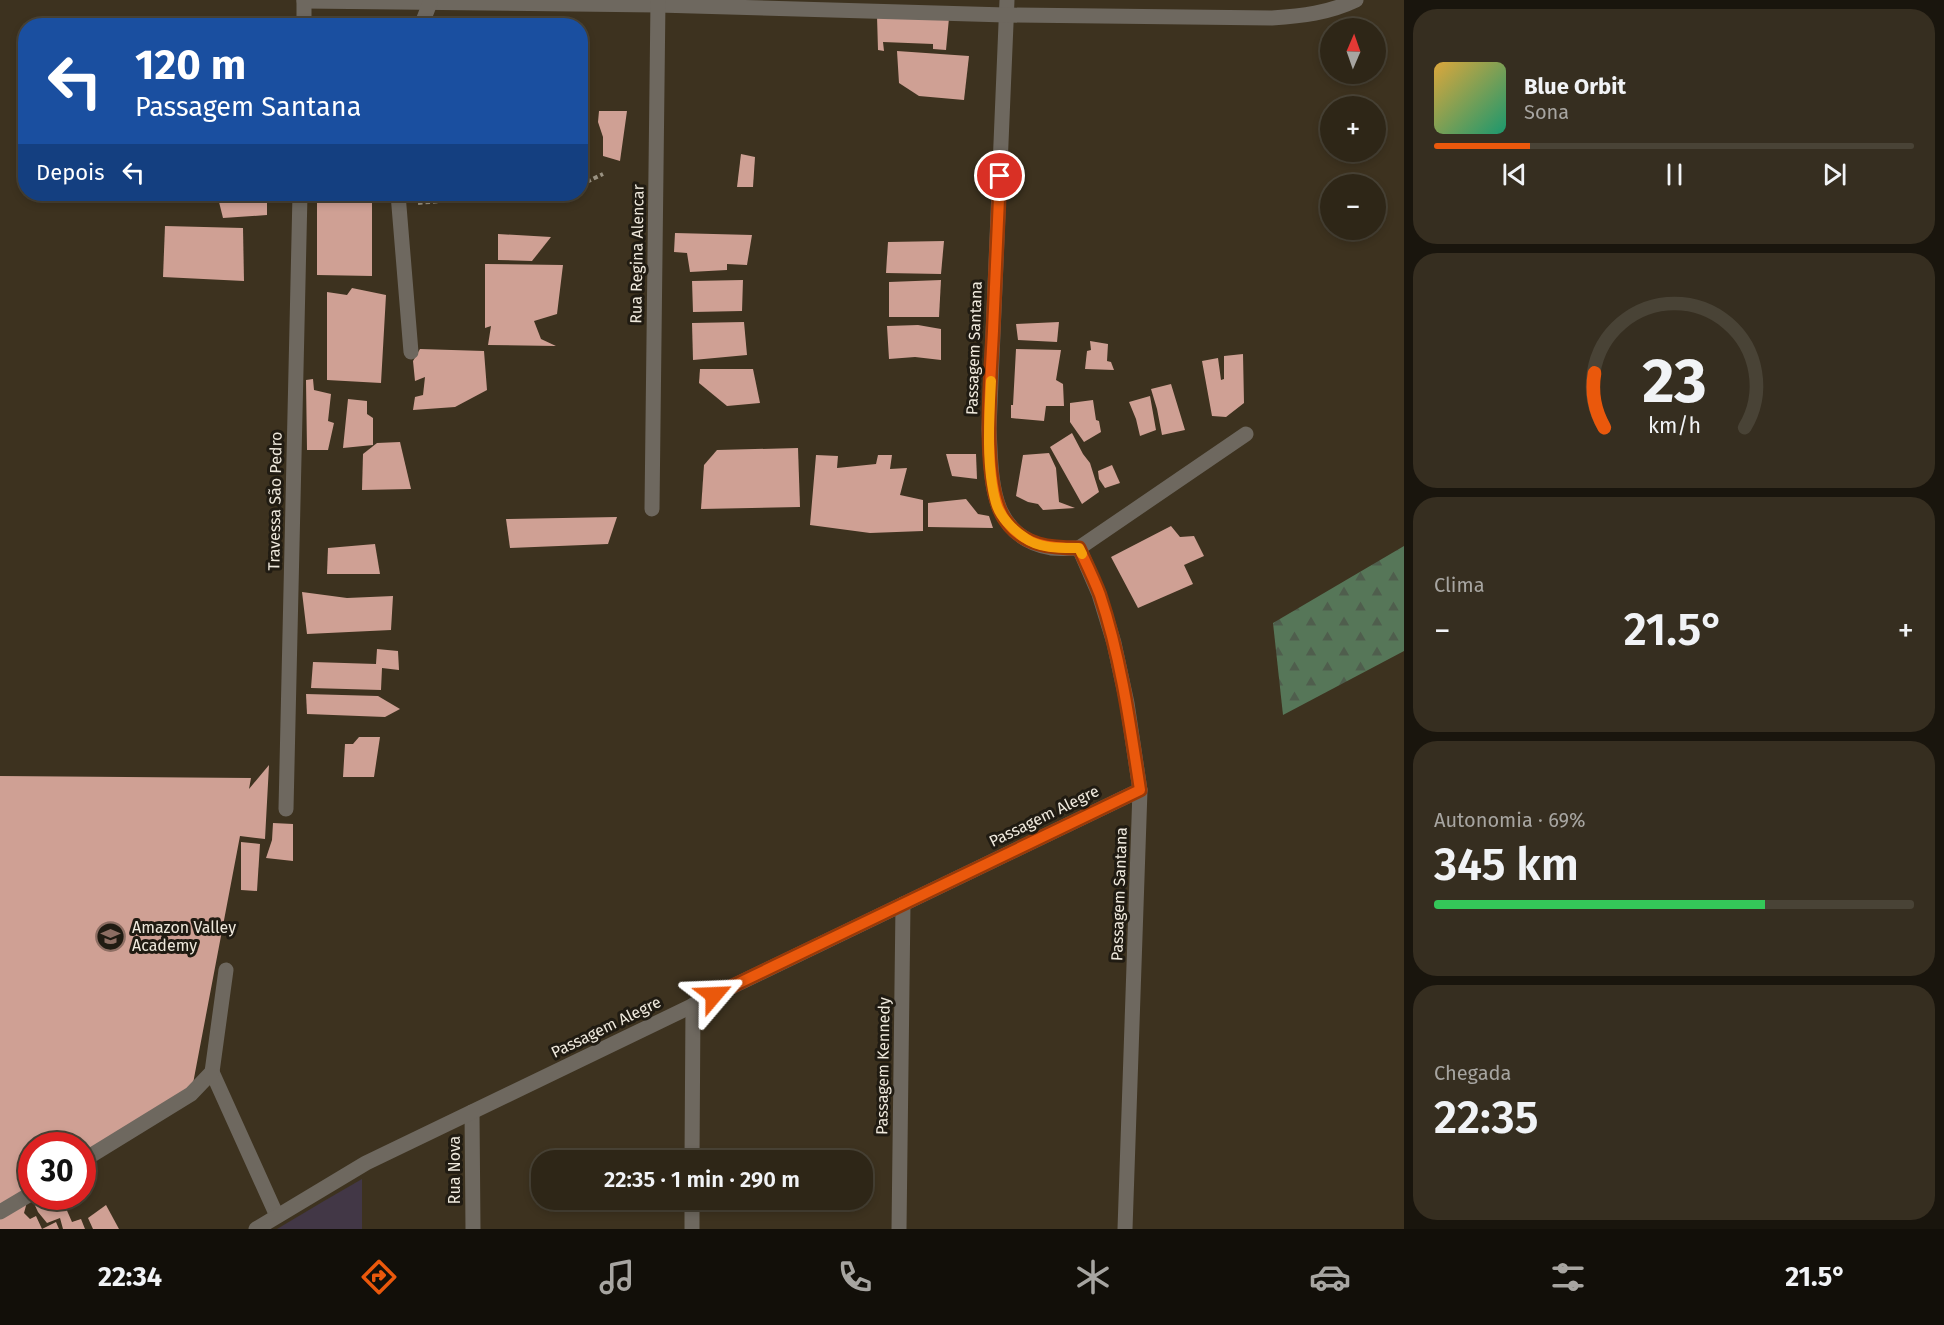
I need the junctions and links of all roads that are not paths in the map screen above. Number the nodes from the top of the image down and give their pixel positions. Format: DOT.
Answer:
graph roads {
  1 [pos="1356,0"];
  2 [pos="304,1"];
  3 [pos="401,1"];
  4 [pos="430,3"];
  5 [pos="553,3"];
  6 [pos="658,3"];
  7 [pos="1007,7"];
  8 [pos="304,18"];
  9 [pos="424,18"];
  10 [pos="300,201"];
  11 [pos="399,201"];
  12 [pos="411,352"];
  13 [pos="1246,434"];
  14 [pos="652,509"];
  15 [pos="1079,548"];
  16 [pos="1140,790"];
  17 [pos="286,809"];
  18 [pos="903,904"];
  19 [pos="226,970"];
  20 [pos="693,1005"];
  21 [pos="212,1072"];
  22 [pos="472,1112"];
  23 [pos="692,1150"];
  24 [pos="96,1152"];
  25 [pos="18,1201"];
  26 [pos="692,1210"];
  27 [pos="0,1212"];
  28 [pos="277,1216"];
  29 [pos="256,1229"];
  30 [pos="472,1229"];
  31 [pos="692,1229"];
  32 [pos="898,1229"];
  33 [pos="1125,1229"];
  1 -- 7 [label="street"];
  2 -- 3 [label="street"];
  2 -- 8 [label="street"];
  3 -- 4 [label="street"];
  4 -- 5 [label="street"];
  4 -- 9 [label="street"];
  5 -- 6 [label="street"];
  6 -- 7 [label="street"];
  6 -- 14 [label="street, Rua Regina Alencar"];
  7 -- 15 [label="street, Passagem Santana"];
  10 -- 17 [label="street, Travessa São Pedro"];
  11 -- 12 [label="street"];
  13 -- 15 [label="street"];
  15 -- 16 [label="street, Passagem Santana"];
  16 -- 18 [label="street, Passagem Alegre"];
  16 -- 33 [label="street, Passagem Santana"];
  18 -- 20 [label="street, Passagem Alegre"];
  18 -- 32 [label="street, Passagem Kennedy"];
  19 -- 21 [label="street"];
  20 -- 22 [label="street, Passagem Alegre"];
  20 -- 23 [label="street"];
  21 -- 24 [label="street"];
  21 -- 28 [label="street"];
  22 -- 28 [label="street, Passagem Alegre"];
  22 -- 30 [label="street, Rua Nova"];
  25 -- 27 [label="street"];
  26 -- 31 [label="street"];
  28 -- 29 [label="street, Passagem Alegre"];
}
